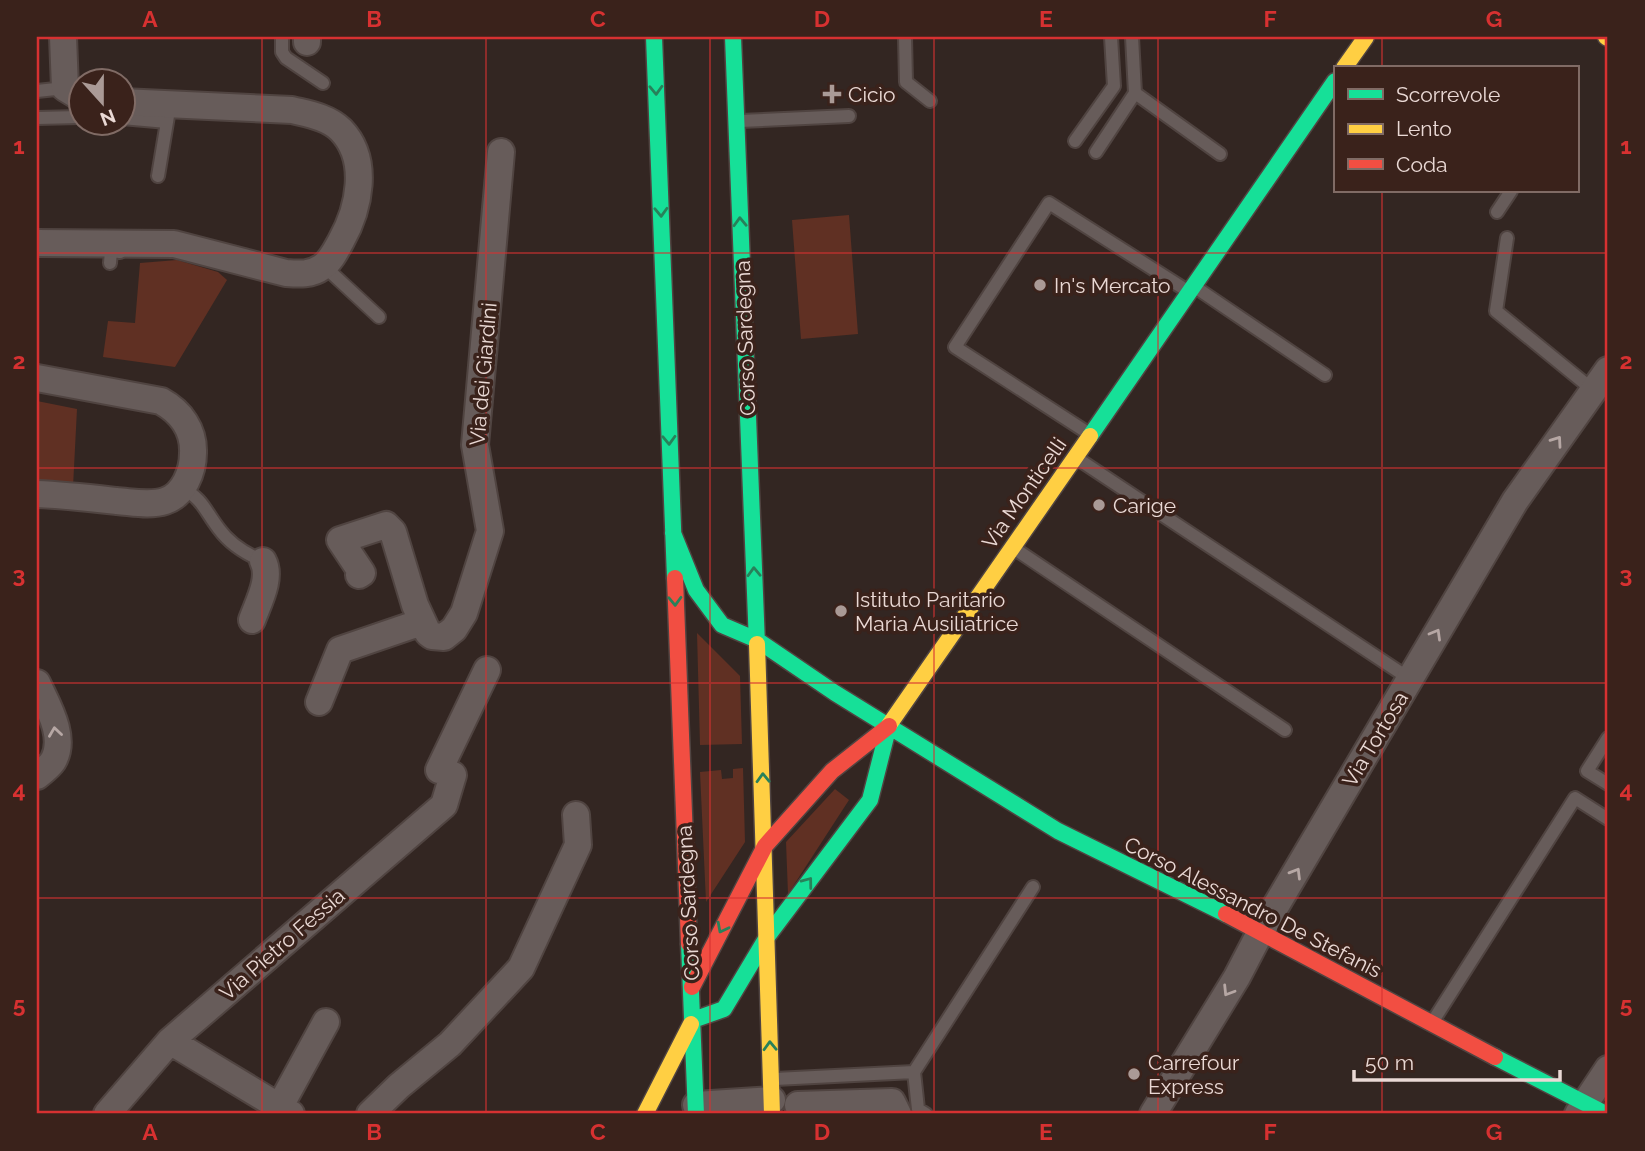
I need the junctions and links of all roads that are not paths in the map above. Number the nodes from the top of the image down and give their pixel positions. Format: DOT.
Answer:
graph roads {
  1 [pos="63,37"];
  2 [pos="654,37"];
  3 [pos="733,37"];
  4 [pos="905,37"];
  5 [pos="1111,37"];
  6 [pos="1132,37"];
  7 [pos="1366,37"];
  8 [pos="298,38"];
  9 [pos="1353,62"];
  10 [pos="68,66"];
  11 [pos="1334,82"];
  12 [pos="323,83"];
  13 [pos="37,91"];
  14 [pos="66,93"];
  15 [pos="1135,93"];
  16 [pos="930,101"];
  17 [pos="136,106"];
  18 [pos="169,113"];
  19 [pos="849,116"];
  20 [pos="66,117"];
  21 [pos="136,117"];
  22 [pos="37,118"];
  23 [pos="736,121"];
  24 [pos="1075,141"];
  25 [pos="500,152"];
  26 [pos="1096,152"];
  27 [pos="1220,154"];
  28 [pos="158,176"];
  29 [pos="1510,192"];
  30 [pos="1497,212"];
  31 [pos="1507,238"];
  32 [pos="37,243"];
  33 [pos="174,244"];
  34 [pos="110,263"];
  35 [pos="324,266"];
  36 [pos="1191,289"];
  37 [pos="379,317"];
  38 [pos="1325,375"];
  39 [pos="37,378"];
  40 [pos="1601,380"];
  41 [pos="1090,435"];
  42 [pos="1074,456"];
  43 [pos="182,488"];
  44 [pos="37,494"];
  45 [pos="673,533"];
  46 [pos="1012,547"];
  47 [pos="263,561"];
  48 [pos="359,575"];
  49 [pos="252,620"];
  50 [pos="422,622"];
  51 [pos="757,640"];
  52 [pos="487,670"];
  53 [pos="1410,679"];
  54 [pos="37,683"];
  55 [pos="320,702"];
  56 [pos="888,726"];
  57 [pos="1285,730"];
  58 [pos="1608,738"];
  59 [pos="37,776"];
  60 [pos="1608,784"];
  61 [pos="576,815"];
  62 [pos="1608,819"];
  63 [pos="765,846"];
  64 [pos="1033,887"];
  65 [pos="1261,931"];
  66 [pos="767,937"];
  67 [pos="691,987"];
  68 [pos="693,1020"];
  69 [pos="326,1022"];
  70 [pos="1432,1024"];
  71 [pos="170,1041"];
  72 [pos="1608,1069"];
  73 [pos="914,1072"];
  74 [pos="772,1098"];
  75 [pos="798,1105"];
  76 [pos="696,1110"];
  77 [pos="285,1111"];
  78 [pos="1590,1111"];
  79 [pos="107,1114"];
  80 [pos="370,1114"];
  81 [pos="645,1114"];
  82 [pos="898,1114"];
  83 [pos="926,1114"];
  84 [pos="1153,1114"];
  1 -- 10 [label="street"];
  2 -- 45 [label="street, Corso Sardegna, one-way"];
  3 -- 23 [label="street, Corso Sardegna"];
  4 -- 16 [label="lane"];
  5 -- 24 [label="lane"];
  6 -- 15 [label="lane"];
  7 -- 9 [label="street"];
  8 -- 12 [label="lane"];
  11 -- 36 [label="street, Via Monticelli"];
  13 -- 14 [label="lane"];
  15 -- 26 [label="lane"];
  15 -- 27 [label="lane"];
  17 -- 18 [label="street"];
  18 -- 21 [label="lane"];
  18 -- 28 [label="lane"];
  18 -- 35 [label="street"];
  19 -- 23 [label="lane"];
  20 -- 22 [label="lane"];
  51 -- 23 [label="street, Corso Sardegna, one-way"];
  25 -- 50 [label="street, Via dei Giardini"];
  29 -- 30 [label="lane"];
  31 -- 40 [label="lane"];
  32 -- 33 [label="street"];
  33 -- 34 [label="lane"];
  33 -- 35 [label="street"];
  35 -- 37 [label="lane"];
  36 -- 38 [label="lane"];
  36 -- 41 [label="street, Via Monticelli"];
  36 -- 41 [label="lane"];
  39 -- 43 [label="street"];
  53 -- 40 [label="street, Via Tortosa, one-way"];
  41 -- 42 [label="street, Via Monticelli"];
  42 -- 46 [label="street, Via Monticelli"];
  42 -- 53 [label="lane"];
  43 -- 44 [label="street"];
  43 -- 47 [label="lane"];
  45 -- 51 [label="street, Corso Sardegna"];
  45 -- 67 [label="street, Corso Sardegna, one-way"];
  46 -- 56 [label="street, Via Monticelli"];
  46 -- 57 [label="lane"];
  47 -- 49 [label="street"];
  48 -- 50 [label="street"];
  50 -- 55 [label="street"];
  51 -- 56 [label="street, Corso Sardegna"];
  63 -- 51 [label="street, one-way"];
  52 -- 71 [label="street, Via Pietro Fessia"];
  65 -- 53 [label="street, Via Tortosa, one-way"];
  59 -- 54 [label="street, one-way"];
  56 -- 63 [label="street"];
  56 -- 65 [label="street, Corso Alessandro De Stefanis"];
  66 -- 56 [label="street, Via Monticelli, one-way"];
  58 -- 60 [label="lane"];
  61 -- 80 [label="street"];
  62 -- 70 [label="lane"];
  63 -- 66 [label="street"];
  63 -- 67 [label="street, one-way"];
  64 -- 73 [label="lane"];
  65 -- 70 [label="street, Corso Alessandro De Stefanis"];
  65 -- 84 [label="street, Via Tortosa, one-way"];
  66 -- 68 [label="street, Via Monticelli"];
  74 -- 66 [label="street, one-way"];
  67 -- 68 [label="street, Corso Sardegna"];
  68 -- 76 [label="street, Corso Sardegna"];
  68 -- 81 [label="street"];
  69 -- 77 [label="street"];
  70 -- 78 [label="street, Corso Alessandro De Stefanis"];
  71 -- 77 [label="street"];
  71 -- 79 [label="street, Via Pietro Fessia"];
  72 -- 78 [label="street"];
  73 -- 74 [label="lane"];
  73 -- 83 [label="lane"];
  74 -- 76 [label="street, Corso Sardegna"];
  75 -- 82 [label="street"];
}
